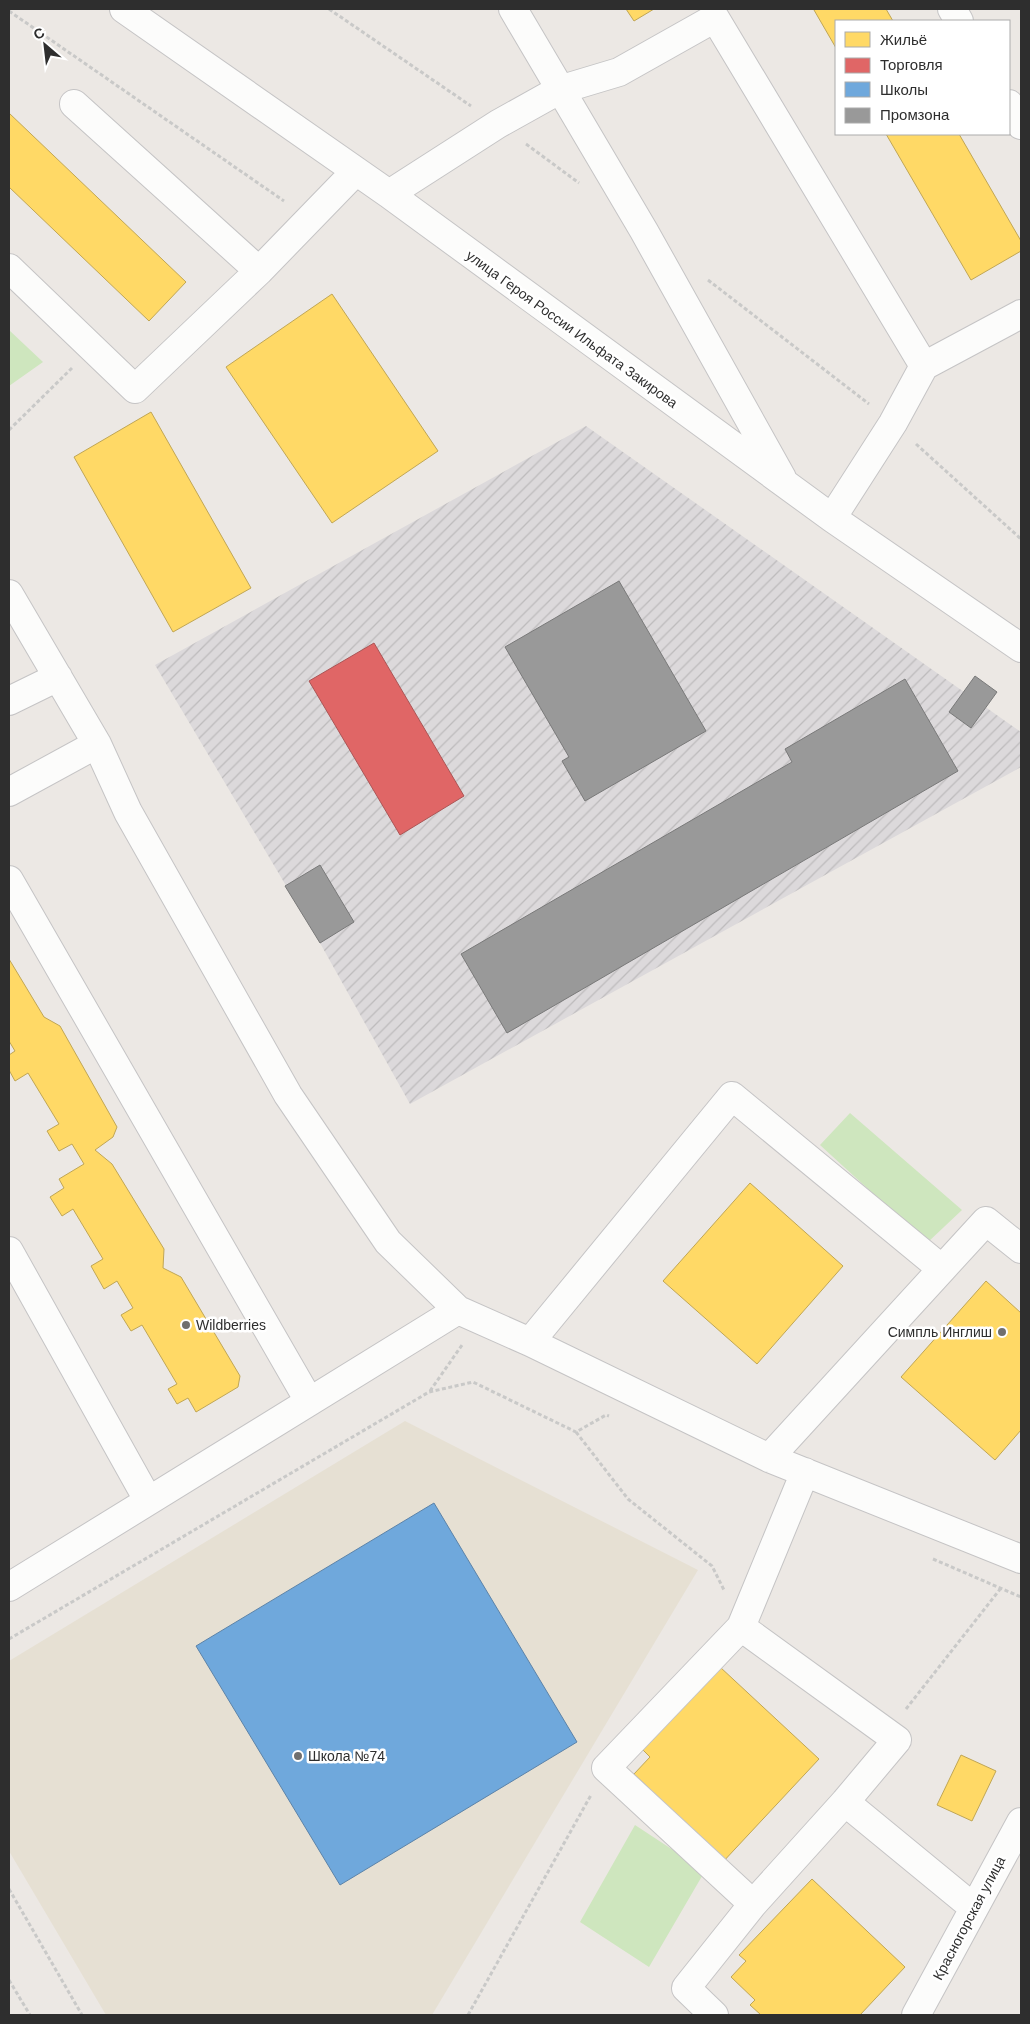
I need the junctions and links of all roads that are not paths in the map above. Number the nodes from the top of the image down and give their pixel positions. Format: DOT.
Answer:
graph roads {
  1 [pos="124,9"];
  2 [pos="513,9"];
  3 [pos="952,9"];
  4 [pos="719,12"];
  5 [pos="958,20"];
  6 [pos="559,90"];
  7 [pos="74,104"];
  8 [pos="1010,106"];
  9 [pos="1021,125"];
  10 [pos="356,172"];
  11 [pos="389,194"];
  12 [pos="9,268"];
  13 [pos="259,271"];
  14 [pos="1021,314"];
  15 [pos="924,366"];
  16 [pos="786,486"];
  17 [pos="832,518"];
  18 [pos="9,594"];
  19 [pos="1021,648"];
  20 [pos="58,677"];
  21 [pos="9,701"];
  22 [pos="97,744"];
  23 [pos="9,792"];
  24 [pos="9,880"];
  25 [pos="1021,1249"];
  26 [pos="9,1251"];
  27 [pos="942,1269"];
  28 [pos="469,1315"];
  29 [pos="530,1342"];
  30 [pos="309,1401"];
  31 [pos="769,1458"];
  32 [pos="805,1472"];
  33 [pos="148,1500"];
  34 [pos="1021,1559"];
  35 [pos="9,1587"];
  36 [pos="741,1627"];
  37 [pos="845,1802"];
  38 [pos="1021,1822"];
  39 [pos="753,1904"];
  40 [pos="974,1908"];
  41 [pos="714,2015"];
  42 [pos="916,2015"];
  1 -- 10 [label="street, улица Героя России Ильфата Закирова"];
  2 -- 6 [label="street"];
  3 -- 5 [label="street"];
  4 -- 6 [label="street"];
  4 -- 15 [label="street"];
  6 -- 11 [label="street"];
  6 -- 16 [label="street"];
  7 -- 13 [label="street"];
  8 -- 9 [label="street"];
  10 -- 11 [label="street, улица Героя России Ильфата Закирова"];
  10 -- 13 [label="street"];
  11 -- 16 [label="street, улица Героя России Ильфата Закирова"];
  12 -- 13 [label="street"];
  14 -- 15 [label="street"];
  15 -- 17 [label="street"];
  16 -- 17 [label="street, улица Героя России Ильфата Закирова"];
  17 -- 19 [label="street, улица Героя России Ильфата Закирова"];
  18 -- 20 [label="street"];
  20 -- 21 [label="street"];
  20 -- 22 [label="street"];
  22 -- 23 [label="street"];
  22 -- 28 [label="street"];
  24 -- 30 [label="street"];
  25 -- 27 [label="street"];
  26 -- 33 [label="street"];
  27 -- 29 [label="street"];
  27 -- 31 [label="street"];
  28 -- 29 [label="street"];
  28 -- 30 [label="street"];
  29 -- 31 [label="street"];
  30 -- 33 [label="street"];
  31 -- 32 [label="street"];
  32 -- 34 [label="street"];
  32 -- 36 [label="street"];
  33 -- 35 [label="street"];
  36 -- 37 [label="street"];
  36 -- 39 [label="street"];
  37 -- 39 [label="street"];
  37 -- 40 [label="street"];
  38 -- 40 [label="street, Красногорская улица"];
  39 -- 41 [label="street"];
  40 -- 42 [label="street, Красногорская улица"];
}
